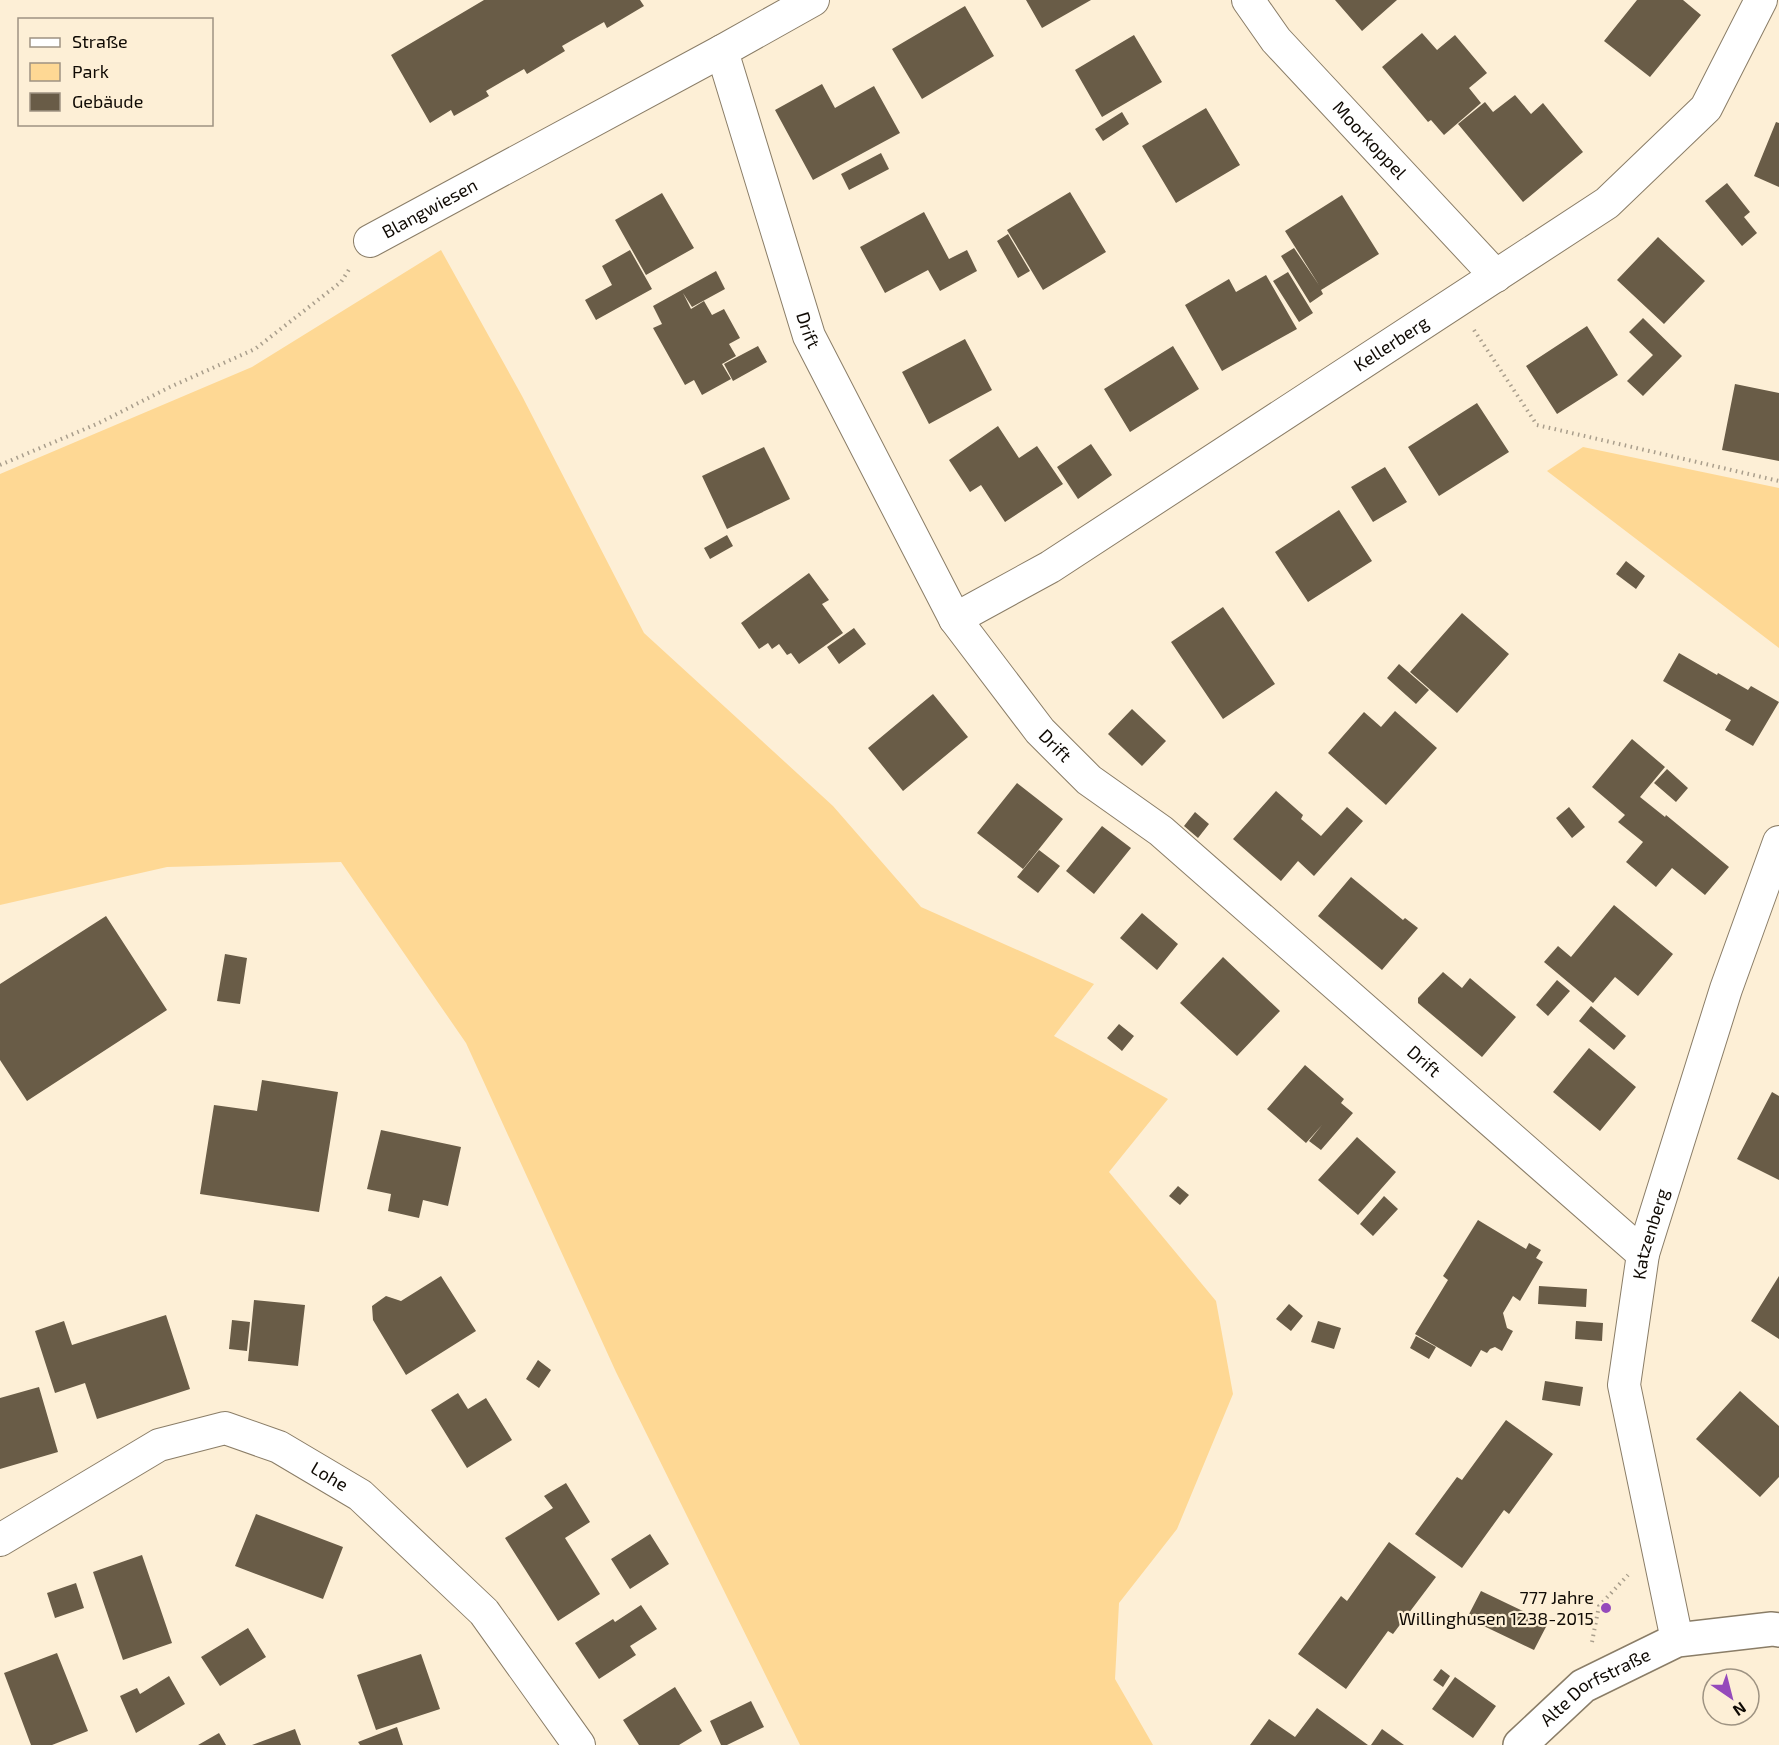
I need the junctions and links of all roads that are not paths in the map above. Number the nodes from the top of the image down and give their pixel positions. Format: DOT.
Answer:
graph roads {
  1 [pos="813,0"];
  2 [pos="1248,0"];
  3 [pos="1761,0"];
  4 [pos="722,51"];
  5 [pos="370,241"];
  6 [pos="1496,276"];
  7 [pos="955,619"];
  8 [pos="1779,842"];
  9 [pos="1643,1254"];
  10 [pos="0,1540"];
  11 [pos="1779,1630"];
  12 [pos="1677,1640"];
  13 [pos="579,1745"];
  14 [pos="1520,1745"];
  1 -- 4 [label="street, Blangwiesen"];
  2 -- 6 [label="street, Moorkoppel"];
  3 -- 6 [label="street, Kellerberg"];
  4 -- 5 [label="street, Blangwiesen"];
  4 -- 7 [label="street, Drift"];
  6 -- 7 [label="street, Kellerberg"];
  7 -- 9 [label="street, Drift"];
  8 -- 9 [label="street, Katzenberg"];
  9 -- 12 [label="street, Katzenberg"];
  10 -- 13 [label="street, Lohe"];
  11 -- 12 [label="street, Alte Dorfstraße"];
  12 -- 14 [label="street, Alte Dorfstraße"];
}
